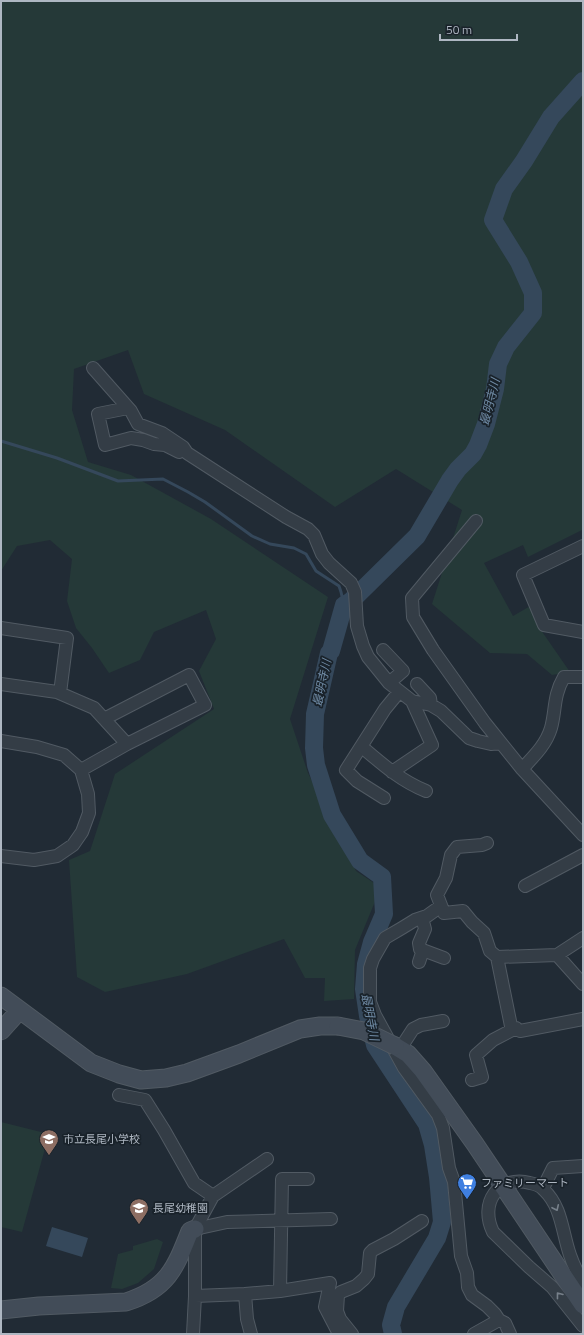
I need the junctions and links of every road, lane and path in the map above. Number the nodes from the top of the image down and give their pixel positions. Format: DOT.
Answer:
graph roads {
  1 [pos="93,368"];
  2 [pos="128,408"];
  3 [pos="187,453"];
  4 [pos="476,521"];
  5 [pos="583,546"];
  6 [pos="1,628"];
  7 [pos="583,632"];
  8 [pos="383,650"];
  9 [pos="583,677"];
  10 [pos="389,683"];
  11 [pos="1,684"];
  12 [pos="417,684"];
  13 [pos="399,692"];
  14 [pos="60,693"];
  15 [pos="412,701"];
  16 [pos="431,705"];
  17 [pos="104,719"];
  18 [pos="1,741"];
  19 [pos="501,743"];
  20 [pos="127,744"];
  21 [pos="362,747"];
  22 [pos="522,769"];
  23 [pos="81,770"];
  24 [pos="392,772"];
  25 [pos="426,791"];
  26 [pos="384,798"];
  27 [pos="583,835"];
  28 [pos="487,843"];
  29 [pos="583,855"];
  30 [pos="1,856"];
  31 [pos="525,886"];
  32 [pos="441,906"];
  33 [pos="422,918"];
  34 [pos="583,938"];
  35 [pos="423,950"];
  36 [pos="557,956"];
  37 [pos="497,957"];
  38 [pos="444,958"];
  39 [pos="419,962"];
  40 [pos="583,984"];
  41 [pos="1,996"];
  42 [pos="19,1011"];
  43 [pos="583,1019"];
  44 [pos="444,1021"];
  45 [pos="516,1028"];
  46 [pos="1,1031"];
  47 [pos="398,1047"];
  48 [pos="472,1080"];
  49 [pos="119,1095"];
  50 [pos="267,1159"];
  51 [pos="583,1166"];
  52 [pos="308,1179"];
  53 [pos="502,1186"];
  54 [pos="543,1188"];
  55 [pos="214,1196"];
  56 [pos="330,1219"];
  57 [pos="281,1220"];
  58 [pos="422,1221"];
  59 [pos="195,1229"];
  60 [pos="583,1283"];
  61 [pos="280,1291"];
  62 [pos="245,1294"];
  63 [pos="195,1296"];
  64 [pos="583,1305"];
  65 [pos="1,1310"];
  66 [pos="499,1320"];
  67 [pos="583,1326"];
  68 [pos="338,1332"];
  69 [pos="193,1334"];
  70 [pos="251,1334"];
  71 [pos="352,1334"];
  72 [pos="474,1334"];
  73 [pos="510,1334"];
  1 -- 2 [label="street"];
  2 -- 3 [label="street"];
  2 -- 3 [label="street"];
  3 -- 10 [label="street"];
  4 -- 19 [label="street"];
  5 -- 7 [label="street"];
  6 -- 14 [label="street"];
  8 -- 10 [label="street"];
  9 -- 22 [label="street"];
  10 -- 13 [label="street"];
  11 -- 14 [label="street"];
  12 -- 16 [label="street"];
  13 -- 15 [label="street"];
  13 -- 21 [label="street"];
  14 -- 17 [label="street"];
  15 -- 16 [label="street"];
  15 -- 24 [label="street"];
  16 -- 19 [label="street"];
  17 -- 20 [label="street"];
  17 -- 20 [label="street"];
  18 -- 23 [label="street"];
  19 -- 22 [label="street"];
  20 -- 23 [label="street"];
  21 -- 24 [label="street"];
  21 -- 26 [label="street"];
  22 -- 27 [label="street"];
  23 -- 30 [label="street"];
  24 -- 25 [label="street"];
  28 -- 32 [label="street"];
  29 -- 31 [label="street"];
  32 -- 33 [label="street"];
  32 -- 37 [label="street"];
  33 -- 35 [label="street"];
  33 -- 66 [label="street"];
  34 -- 36 [label="street"];
  35 -- 38 [label="street"];
  35 -- 39 [label="street"];
  36 -- 37 [label="street"];
  36 -- 40 [label="street"];
  37 -- 45 [label="street"];
  41 -- 42 [label="street"];
  42 -- 46 [label="street"];
  42 -- 47 [label="street, bridge"];
  43 -- 45 [label="street"];
  44 -- 47 [label="street"];
  45 -- 48 [label="street"];
  47 -- 53 [label="street"];
  49 -- 55 [label="street"];
  50 -- 55 [label="street"];
  51 -- 54 [label="street"];
  52 -- 57 [label="street"];
  53 -- 54 [label="street"];
  53 -- 64 [label="street"];
  67 -- 53 [label="street, one-way"];
  54 -- 60 [label="street, one-way"];
  55 -- 59 [label="street"];
  56 -- 57 [label="street"];
  57 -- 59 [label="street"];
  57 -- 61 [label="street"];
  58 -- 71 [label="street"];
  59 -- 63 [label="street"];
  59 -- 65 [label="street"];
  61 -- 62 [label="street"];
  61 -- 68 [label="street"];
  62 -- 63 [label="street"];
  62 -- 70 [label="street"];
  63 -- 69 [label="street"];
  66 -- 72 [label="street"];
  66 -- 73 [label="street"];
}
